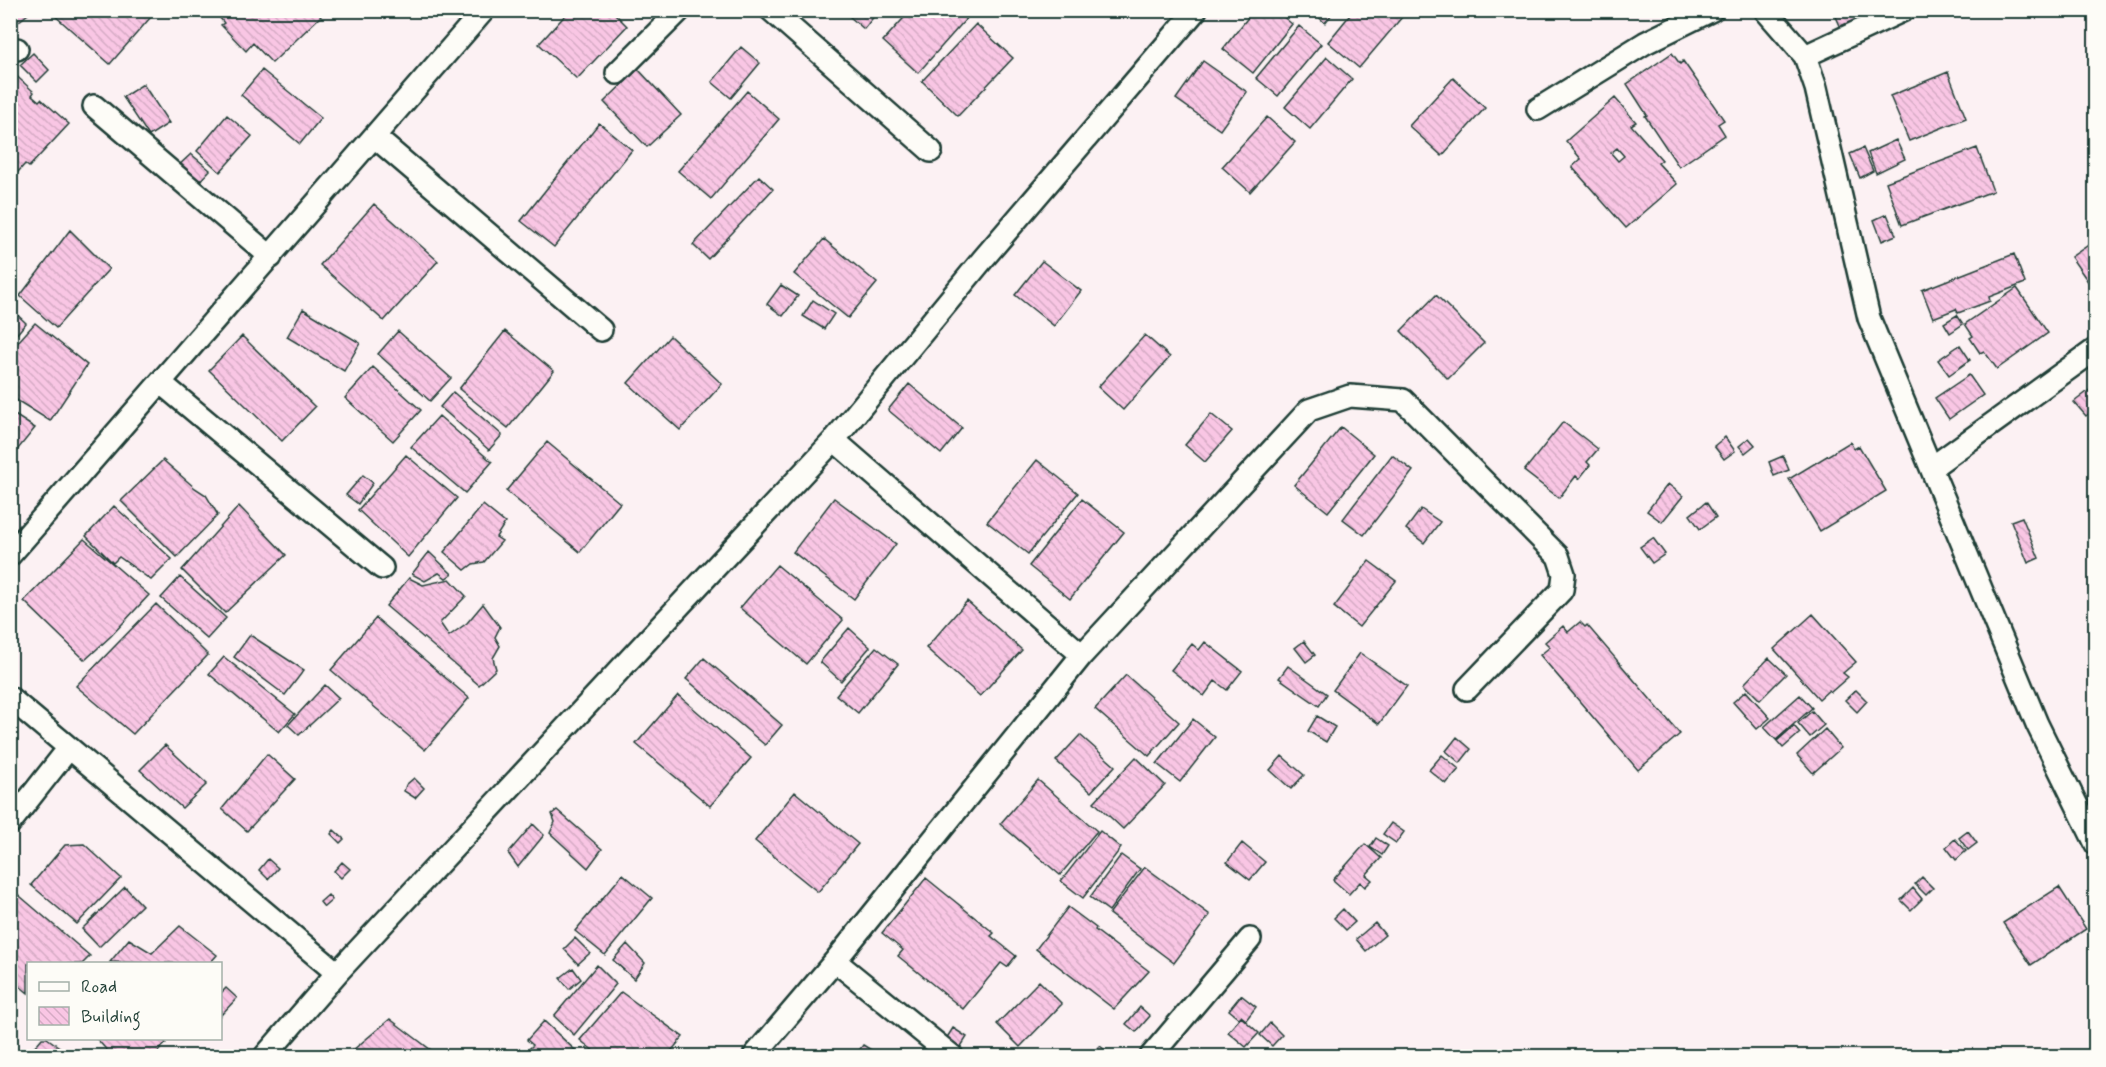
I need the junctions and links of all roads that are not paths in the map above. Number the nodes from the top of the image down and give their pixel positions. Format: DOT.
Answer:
graph roads {
  1 [pos="484,10"];
  2 [pos="680,10"];
  3 [pos="771,10"];
  4 [pos="1196,10"];
  5 [pos="1712,10"];
  6 [pos="1765,10"];
  7 [pos="1904,10"];
  8 [pos="1805,56"];
  9 [pos="617,73"];
  10 [pos="94,106"];
  11 [pos="1538,109"];
  12 [pos="375,138"];
  13 [pos="931,151"];
  14 [pos="271,257"];
  15 [pos="601,330"];
  16 [pos="2096,349"];
  17 [pos="161,383"];
  18 [pos="834,440"];
  19 [pos="1931,468"];
  20 [pos="10,555"];
  21 [pos="382,568"];
  22 [pos="1083,655"];
  23 [pos="1467,689"];
  24 [pos="10,698"];
  25 [pos="69,748"];
  26 [pos="10,823"];
  27 [pos="2096,844"];
  28 [pos="1250,939"];
  29 [pos="835,961"];
  30 [pos="337,973"];
  31 [pos="265,1056"];
  32 [pos="754,1056"];
  33 [pos="952,1056"];
  34 [pos="1151,1056"];
  1 -- 12 [label="street"];
  2 -- 9 [label="street"];
  3 -- 13 [label="street"];
  4 -- 18 [label="street"];
  5 -- 11 [label="street"];
  6 -- 8 [label="street"];
  7 -- 8 [label="street"];
  8 -- 19 [label="street"];
  10 -- 14 [label="street"];
  12 -- 14 [label="street"];
  12 -- 15 [label="street"];
  14 -- 17 [label="street"];
  16 -- 19 [label="street"];
  17 -- 20 [label="street"];
  17 -- 21 [label="street"];
  18 -- 22 [label="street"];
  18 -- 30 [label="street"];
  19 -- 27 [label="street"];
  22 -- 23 [label="street"];
  22 -- 29 [label="street"];
  24 -- 25 [label="street"];
  25 -- 26 [label="street"];
  25 -- 30 [label="street"];
  28 -- 34 [label="street"];
  29 -- 32 [label="street"];
  29 -- 33 [label="street"];
  30 -- 31 [label="street"];
}
